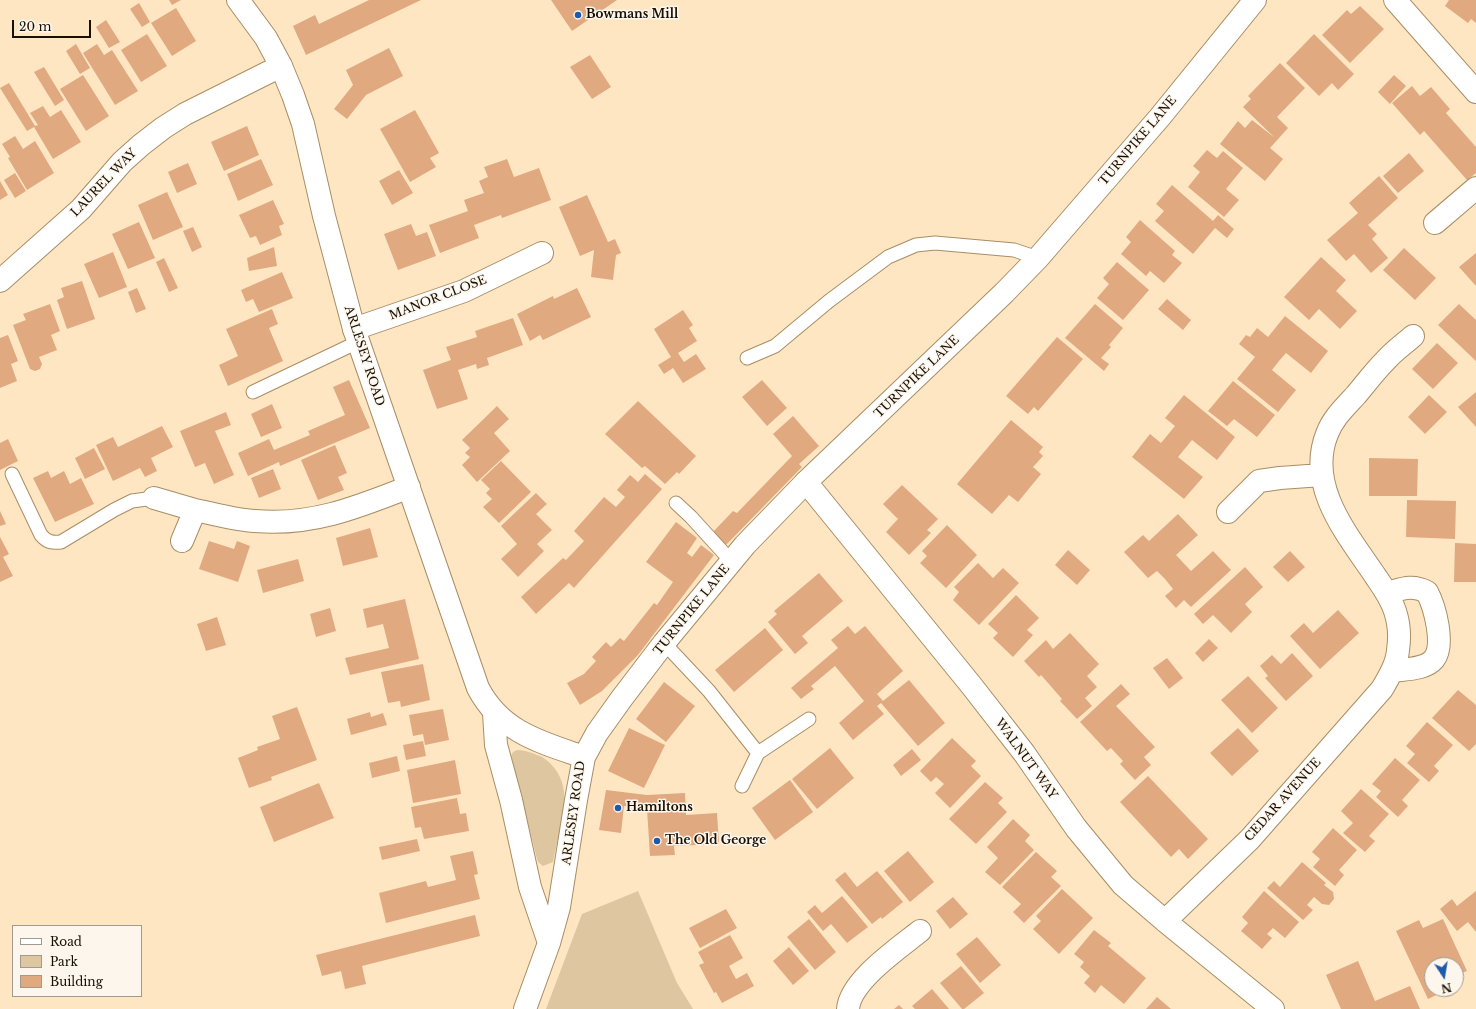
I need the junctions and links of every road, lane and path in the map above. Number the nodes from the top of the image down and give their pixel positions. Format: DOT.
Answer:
graph roads {
  1 [pos="238,0"];
  2 [pos="1255,0"];
  3 [pos="1395,0"];
  4 [pos="281,66"];
  5 [pos="1476,92"];
  6 [pos="1476,188"];
  7 [pos="1435,223"];
  8 [pos="542,253"];
  9 [pos="1038,258"];
  10 [pos="0,281"];
  11 [pos="356,336"];
  12 [pos="1413,336"];
  13 [pos="747,358"];
  14 [pos="253,392"];
  15 [pos="12,474"];
  16 [pos="1322,475"];
  17 [pos="806,482"];
  18 [pos="409,487"];
  19 [pos="154,498"];
  20 [pos="676,503"];
  21 [pos="195,510"];
  22 [pos="1228,512"];
  23 [pos="182,541"];
  24 [pos="732,562"];
  25 [pos="1387,593"];
  26 [pos="664,643"];
  27 [pos="1392,671"];
  28 [pos="494,713"];
  29 [pos="809,719"];
  30 [pos="758,753"];
  31 [pos="584,757"];
  32 [pos="742,786"];
  33 [pos="1165,921"];
  34 [pos="920,931"];
  35 [pos="549,943"];
  36 [pos="525,1009"];
  37 [pos="848,1009"];
  38 [pos="1273,1009"];
  1 -- 4 [label="street, ARLESEY ROAD"];
  2 -- 9 [label="street, TURNPIKE LANE"];
  3 -- 5 [label="street"];
  4 -- 10 [label="street, LAUREL WAY"];
  4 -- 11 [label="street, ARLESEY ROAD"];
  6 -- 7 [label="street"];
  8 -- 11 [label="street, MANOR CLOSE"];
  9 -- 13 [label="lane"];
  9 -- 17 [label="street, TURNPIKE LANE"];
  11 -- 14 [label="lane"];
  11 -- 18 [label="street, ARLESEY ROAD"];
  12 -- 16 [label="street, CEDAR AVENUE"];
  15 -- 19 [label="lane"];
  16 -- 22 [label="street"];
  16 -- 25 [label="street, CEDAR AVENUE"];
  17 -- 24 [label="street, TURNPIKE LANE"];
  17 -- 33 [label="street, WALNUT WAY"];
  18 -- 21 [label="street"];
  18 -- 28 [label="street, ARLESEY ROAD"];
  19 -- 21 [label="street"];
  20 -- 24 [label="lane"];
  21 -- 23 [label="street"];
  24 -- 26 [label="street, TURNPIKE LANE"];
  25 -- 27 [label="street, CEDAR AVENUE"];
  25 -- 27 [label="street"];
  26 -- 30 [label="lane"];
  26 -- 31 [label="street, TURNPIKE LANE"];
  27 -- 33 [label="street, CEDAR AVENUE"];
  28 -- 31 [label="street, ARLESEY ROAD"];
  28 -- 35 [label="street"];
  29 -- 30 [label="lane"];
  30 -- 32 [label="lane"];
  31 -- 35 [label="street, ARLESEY ROAD"];
  33 -- 38 [label="street, WALNUT WAY"];
  34 -- 37 [label="street"];
  35 -- 36 [label="street, ARLESEY ROAD"];
}
